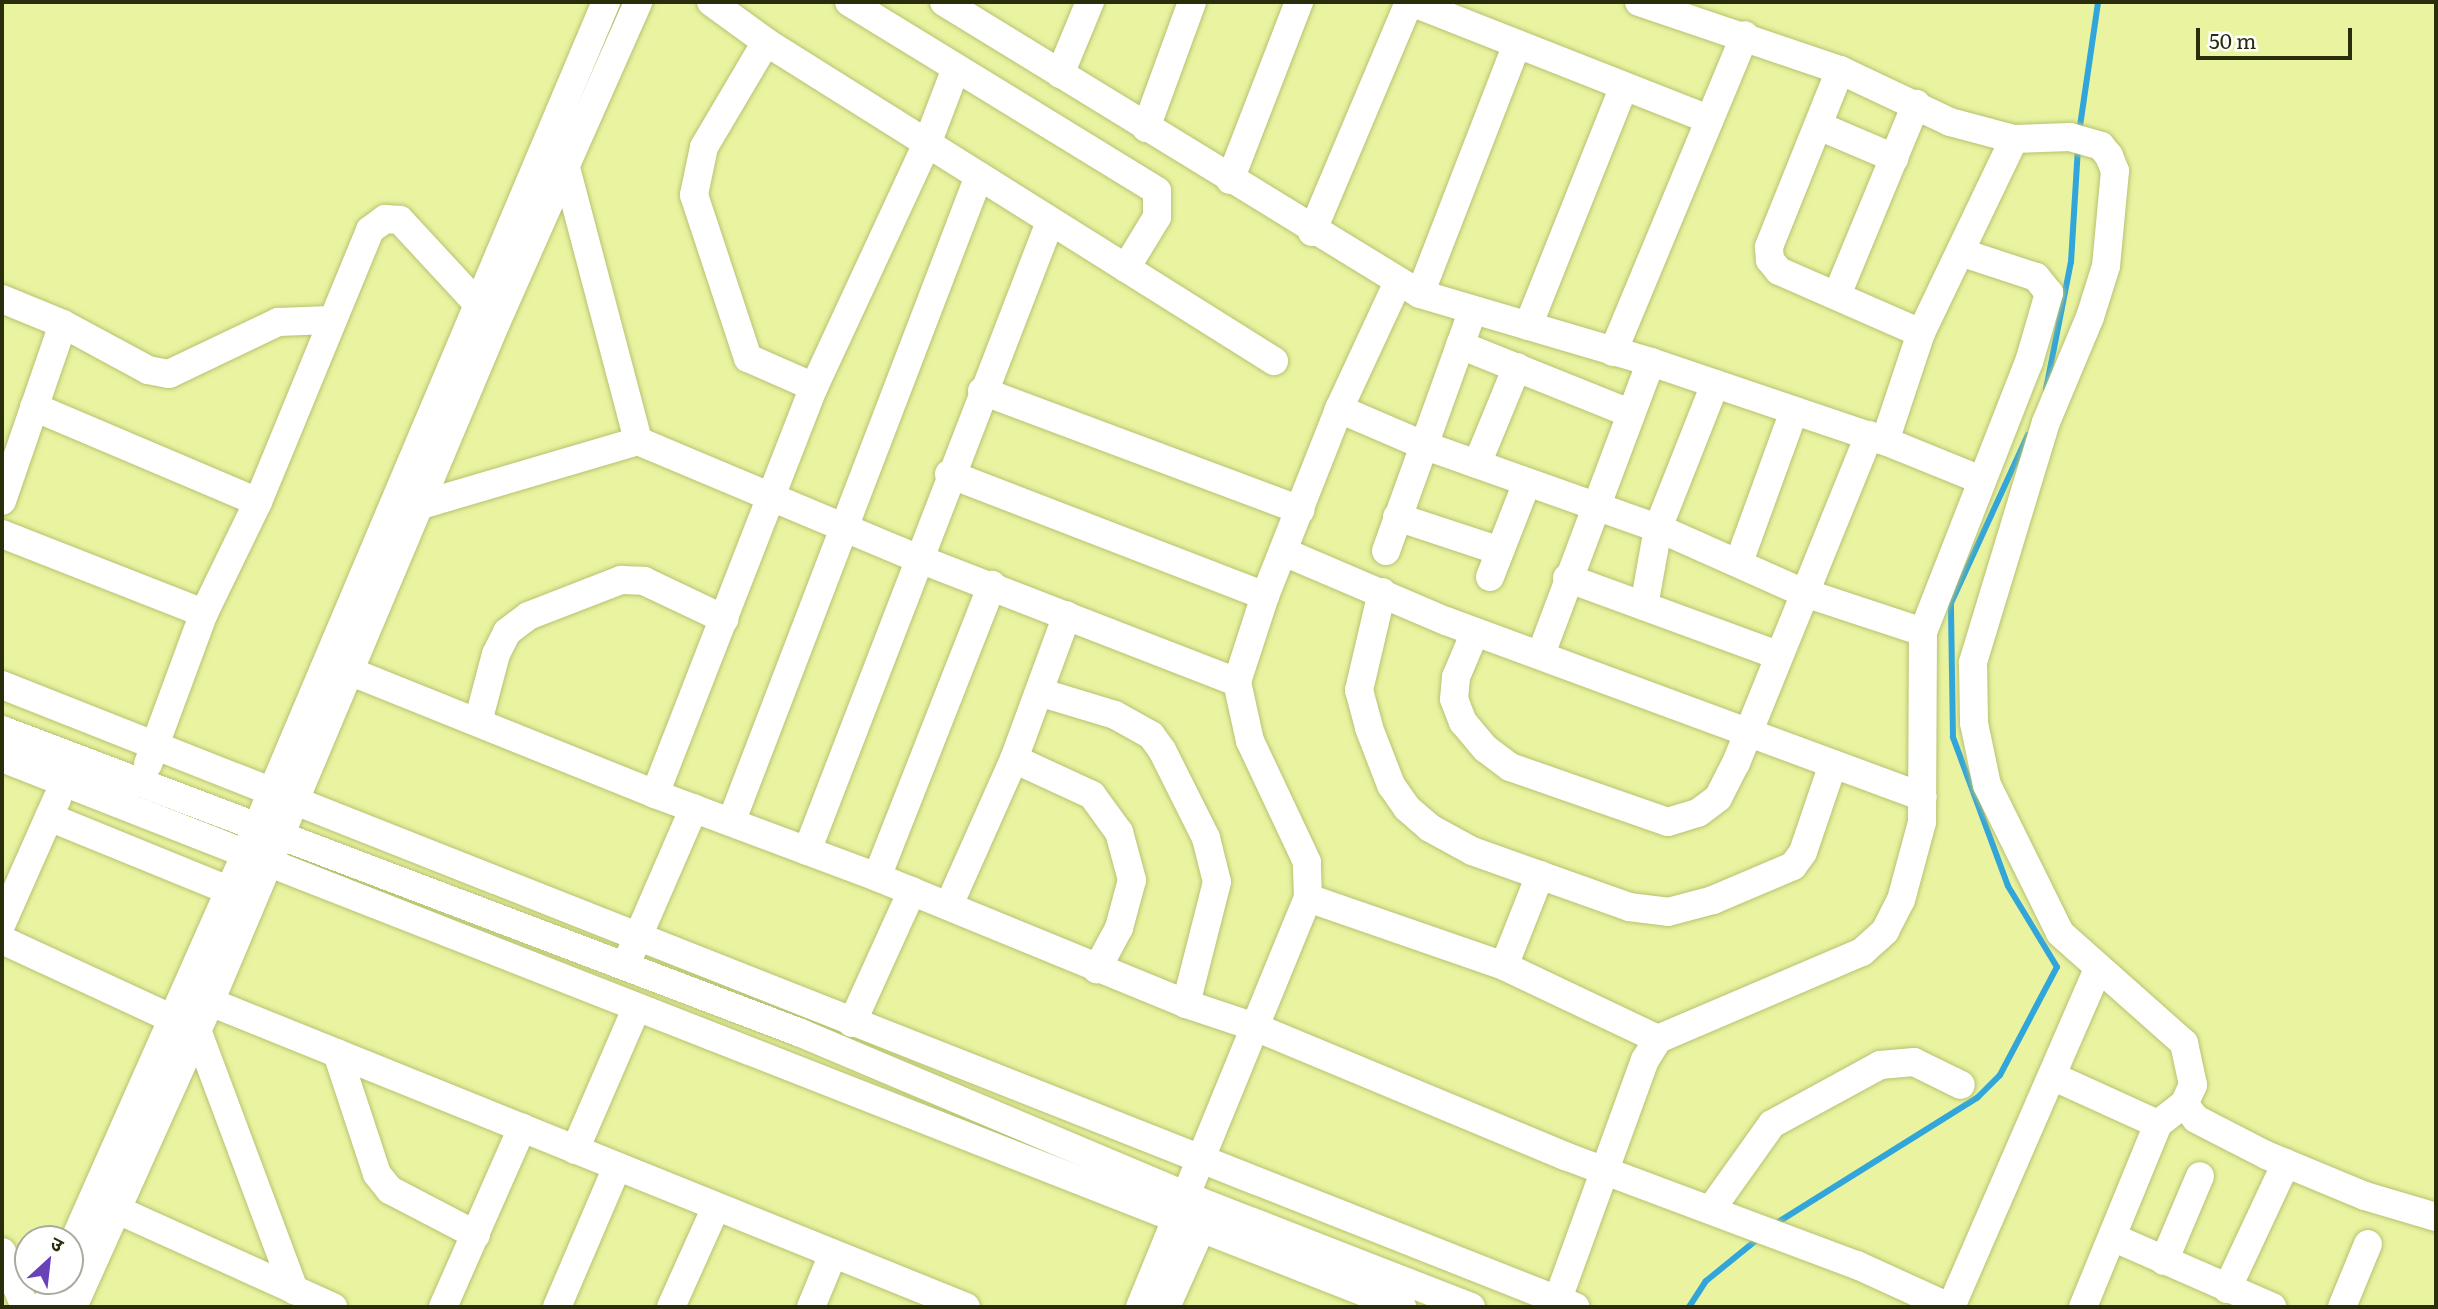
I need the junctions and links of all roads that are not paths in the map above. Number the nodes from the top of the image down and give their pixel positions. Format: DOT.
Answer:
graph roads {
  1 [pos="606,2"];
  2 [pos="638,2"];
  3 [pos="711,2"];
  4 [pos="849,2"];
  5 [pos="944,2"];
  6 [pos="1090,2"];
  7 [pos="1192,2"];
  8 [pos="1299,2"];
  9 [pos="1410,2"];
  10 [pos="1639,2"];
  11 [pos="975,10"];
  12 [pos="1745,34"];
  13 [pos="766,42"];
  14 [pos="1517,44"];
  15 [pos="956,68"];
  16 [pos="1840,70"];
  17 [pos="1060,74"];
  18 [pos="1624,86"];
  19 [pos="1916,104"];
  20 [pos="1710,120"];
  21 [pos="1819,127"];
  22 [pos="1146,128"];
  23 [pos="2014,139"];
  24 [pos="927,144"];
  25 [pos="1894,158"];
  26 [pos="565,164"];
  27 [pos="979,176"];
  28 [pos="1230,180"];
  29 [pos="1050,222"];
  30 [pos="1312,232"];
  31 [pos="1960,252"];
  32 [pos="1126,268"];
  33 [pos="1409,288"];
  34 [pos="1837,295"];
  35 [pos="2,299"];
  36 [pos="1473,310"];
  37 [pos="486,313"];
  38 [pos="330,320"];
  39 [pos="63,324"];
  40 [pos="1528,326"];
  41 [pos="1921,333"];
  42 [pos="1460,345"];
  43 [pos="1613,352"];
  44 [pos="1274,361"];
  45 [pos="1651,362"];
  46 [pos="1517,367"];
  47 [pos="1715,384"];
  48 [pos="814,387"];
  49 [pos="982,391"];
  50 [pos="34,407"];
  51 [pos="1339,410"];
  52 [pos="1794,411"];
  53 [pos="1629,413"];
  54 [pos="1877,438"];
  55 [pos="638,441"];
  56 [pos="1423,445"];
  57 [pos="1477,464"];
  58 [pos="949,474"];
  59 [pos="1981,480"];
  60 [pos="1527,482"];
  61 [pos="772,498"];
  62 [pos="2,501"];
  63 [pos="258,502"];
  64 [pos="408,502"];
  65 [pos="1594,504"];
  66 [pos="1301,510"];
  67 [pos="1397,517"];
  68 [pos="846,527"];
  69 [pos="1658,528"];
  70 [pos="2,534"];
  71 [pos="1385,551"];
  72 [pos="1284,552"];
  73 [pos="917,558"];
  74 [pos="1739,562"];
  75 [pos="1567,578"];
  76 [pos="992,585"];
  77 [pos="1382,592"];
  78 [pos="1802,592"];
  79 [pos="1265,596"];
  80 [pos="1644,606"];
  81 [pos="204,613"];
  82 [pos="1066,615"];
  83 [pos="724,619"];
  84 [pos="1475,632"];
  85 [pos="1923,632"];
  86 [pos="1541,654"];
  87 [pos="1777,655"];
  88 [pos="349,671"];
  89 [pos="1237,682"];
  90 [pos="2,685"];
  91 [pos="1039,692"];
  92 [pos="478,722"];
  93 [pos="2,730"];
  94 [pos="1749,733"];
  95 [pos="154,747"];
  96 [pos="2,758"];
  97 [pos="1014,759"];
  98 [pos="1833,764"];
  99 [pos="63,784"];
  100 [pos="654,794"];
  101 [pos="134,796"];
  102 [pos="1923,797"];
  103 [pos="281,799"];
  104 [pos="694,808"];
  105 [pos="48,817"];
  106 [pos="732,820"];
  107 [pos="269,830"];
  108 [pos="807,851"];
  109 [pos="256,857"];
  110 [pos="1540,875"];
  111 [pos="877,877"];
  112 [pos="230,891"];
  113 [pos="912,891"];
  114 [pos="1307,898"];
  115 [pos="949,905"];
  116 [pos="2,923"];
  117 [pos="637,939"];
  118 [pos="2,940"];
  119 [pos="625,965"];
  120 [pos="1504,966"];
  121 [pos="1097,969"];
  122 [pos="2098,969"];
  123 [pos="209,1002"];
  124 [pos="1186,1004"];
  125 [pos="625,1005"];
  126 [pos="852,1023"];
  127 [pos="185,1025"];
  128 [pos="1255,1027"];
  129 [pos="1658,1038"];
  130 [pos="337,1054"];
  131 [pos="2052,1076"];
  132 [pos="1961,1085"];
  133 [pos="2184,1104"];
  134 [pos="2158,1124"];
  135 [pos="522,1128"];
  136 [pos="575,1150"];
  137 [pos="1199,1160"];
  138 [pos="2286,1163"];
  139 [pos="617,1167"];
  140 [pos="1608,1172"];
  141 [pos="2200,1176"];
  142 [pos="104,1205"];
  143 [pos="716,1207"];
  144 [pos="1712,1208"];
  145 [pos="1193,1212"];
  146 [pos="2436,1217"];
  147 [pos="84,1231"];
  148 [pos="476,1235"];
  149 [pos="2112,1237"];
  150 [pos="2368,1244"];
  151 [pos="2,1252"];
  152 [pos="833,1254"];
  153 [pos="2164,1261"];
  154 [pos="2227,1289"];
  155 [pos="294,1290"];
  156 [pos="1563,1305"];
  157 [pos="25,1307"];
  158 [pos="73,1307"];
  159 [pos="334,1307"];
  160 [pos="443,1307"];
  161 [pos="557,1307"];
  162 [pos="671,1307"];
  163 [pos="811,1307"];
  164 [pos="966,1307"];
  165 [pos="1140,1307"];
  166 [pos="1166,1307"];
  167 [pos="1402,1307"];
  168 [pos="1471,1307"];
  169 [pos="1950,1307"];
  170 [pos="2083,1307"];
  171 [pos="2272,1307"];
  172 [pos="2342,1307"];
  1 -- 37 [label="street"];
  2 -- 26 [label="street"];
  3 -- 13 [label="street"];
  4 -- 15 [label="street"];
  5 -- 11 [label="street"];
  6 -- 17 [label="street"];
  7 -- 22 [label="street"];
  8 -- 28 [label="street"];
  9 -- 14 [label="street"];
  9 -- 30 [label="street"];
  10 -- 12 [label="street"];
  11 -- 17 [label="street"];
  12 -- 16 [label="street"];
  12 -- 20 [label="street"];
  13 -- 24 [label="street"];
  13 -- 48 [label="street"];
  14 -- 18 [label="street"];
  14 -- 33 [label="street"];
  15 -- 24 [label="street"];
  15 -- 32 [label="street"];
  16 -- 19 [label="street"];
  16 -- 21 [label="street"];
  17 -- 22 [label="street"];
  18 -- 20 [label="street"];
  18 -- 40 [label="street"];
  19 -- 23 [label="street"];
  19 -- 25 [label="street"];
  20 -- 43 [label="street"];
  21 -- 25 [label="street"];
  21 -- 34 [label="street"];
  22 -- 28 [label="street"];
  23 -- 31 [label="street"];
  23 -- 122 [label="street"];
  24 -- 27 [label="street"];
  24 -- 48 [label="street"];
  25 -- 34 [label="street"];
  26 -- 37 [label="street"];
  26 -- 55 [label="street"];
  27 -- 29 [label="street"];
  27 -- 68 [label="street"];
  28 -- 30 [label="street"];
  29 -- 32 [label="street"];
  29 -- 49 [label="street"];
  30 -- 33 [label="street"];
  31 -- 41 [label="street"];
  31 -- 59 [label="street"];
  32 -- 44 [label="street"];
  33 -- 36 [label="street"];
  33 -- 51 [label="street"];
  34 -- 41 [label="street"];
  35 -- 39 [label="street"];
  36 -- 40 [label="street"];
  36 -- 42 [label="street"];
  37 -- 38 [label="street"];
  37 -- 64 [label="street"];
  38 -- 39 [label="street"];
  38 -- 63 [label="street"];
  39 -- 50 [label="street"];
  40 -- 43 [label="street"];
  41 -- 54 [label="street"];
  42 -- 46 [label="street"];
  42 -- 56 [label="street"];
  43 -- 45 [label="street"];
  45 -- 47 [label="street"];
  45 -- 53 [label="street"];
  46 -- 53 [label="street"];
  46 -- 57 [label="street"];
  47 -- 52 [label="street"];
  47 -- 69 [label="street"];
  48 -- 61 [label="street"];
  49 -- 58 [label="street"];
  49 -- 66 [label="street"];
  50 -- 62 [label="street"];
  50 -- 63 [label="street"];
  51 -- 56 [label="street"];
  51 -- 66 [label="street"];
  52 -- 54 [label="street"];
  52 -- 74 [label="street"];
  53 -- 65 [label="street"];
  54 -- 59 [label="street"];
  54 -- 78 [label="street"];
  55 -- 61 [label="street"];
  55 -- 64 [label="street"];
  56 -- 57 [label="street"];
  56 -- 67 [label="street"];
  57 -- 60 [label="street"];
  58 -- 73 [label="street"];
  58 -- 79 [label="street"];
  59 -- 85 [label="street"];
  60 -- 65 [label="street"];
  60 -- 67 [label="street"];
  61 -- 68 [label="street"];
  61 -- 83 [label="street"];
  63 -- 81 [label="street"];
  64 -- 88 [label="street"];
  64 -- 103 [label="street"];
  65 -- 69 [label="street"];
  65 -- 75 [label="street"];
  66 -- 72 [label="street"];
  67 -- 71 [label="street"];
  68 -- 73 [label="street"];
  68 -- 106 [label="street"];
  69 -- 74 [label="street"];
  69 -- 80 [label="street"];
  70 -- 81 [label="street"];
  72 -- 77 [label="street"];
  72 -- 79 [label="street"];
  73 -- 76 [label="street"];
  73 -- 108 [label="street"];
  74 -- 78 [label="street"];
  75 -- 80 [label="street"];
  75 -- 86 [label="street"];
  76 -- 82 [label="street"];
  76 -- 111 [label="street"];
  77 -- 84 [label="street"];
  77 -- 110 [label="street"];
  78 -- 85 [label="street"];
  78 -- 87 [label="street"];
  79 -- 89 [label="street"];
  80 -- 87 [label="street"];
  81 -- 95 [label="street"];
  82 -- 89 [label="street"];
  82 -- 91 [label="street"];
  83 -- 92 [label="street"];
  83 -- 100 [label="street"];
  84 -- 86 [label="street"];
  84 -- 94 [label="street"];
  85 -- 102 [label="street"];
  86 -- 94 [label="street"];
  87 -- 94 [label="street"];
  88 -- 92 [label="street"];
  88 -- 103 [label="street"];
  89 -- 114 [label="street"];
  90 -- 95 [label="street"];
  91 -- 97 [label="street"];
  91 -- 124 [label="street"];
  92 -- 100 [label="street"];
  93 -- 101 [label="street"];
  94 -- 98 [label="street"];
  95 -- 101 [label="street"];
  95 -- 103 [label="street"];
  96 -- 99 [label="street"];
  97 -- 115 [label="street"];
  97 -- 121 [label="street"];
  98 -- 102 [label="street"];
  98 -- 110 [label="street"];
  99 -- 101 [label="street"];
  99 -- 105 [label="street"];
  100 -- 104 [label="street"];
  101 -- 107 [label="street"];
  101 -- 109 [label="street"];
  102 -- 129 [label="street"];
  103 -- 107 [label="street"];
  103 -- 117 [label="street"];
  104 -- 106 [label="street"];
  104 -- 117 [label="street"];
  105 -- 112 [label="street"];
  105 -- 116 [label="street"];
  106 -- 108 [label="street"];
  107 -- 109 [label="street"];
  107 -- 119 [label="street"];
  108 -- 111 [label="street"];
  109 -- 112 [label="street"];
  109 -- 123 [label="street"];
  109 -- 125 [label="street"];
  110 -- 120 [label="street"];
  111 -- 113 [label="street"];
  112 -- 127 [label="street"];
  113 -- 115 [label="street"];
  113 -- 126 [label="street"];
  114 -- 120 [label="street"];
  114 -- 128 [label="street"];
  115 -- 121 [label="street"];
  117 -- 119 [label="street"];
  117 -- 126 [label="street"];
  118 -- 127 [label="street"];
  119 -- 125 [label="street"];
  119 -- 145 [label="street"];
  120 -- 129 [label="street"];
  121 -- 124 [label="street"];
  122 -- 131 [label="street"];
  122 -- 133 [label="street"];
  123 -- 127 [label="street"];
  123 -- 130 [label="street"];
  124 -- 128 [label="street"];
  125 -- 136 [label="street"];
  125 -- 145 [label="street"];
  126 -- 137 [label="street"];
  127 -- 142 [label="street"];
  127 -- 155 [label="street"];
  128 -- 137 [label="street"];
  128 -- 140 [label="street"];
  129 -- 140 [label="street"];
  130 -- 135 [label="street"];
  130 -- 148 [label="street"];
  131 -- 134 [label="street"];
  131 -- 169 [label="street"];
  132 -- 144 [label="street"];
  133 -- 134 [label="street"];
  133 -- 138 [label="street"];
  134 -- 149 [label="street"];
  135 -- 136 [label="street"];
  135 -- 148 [label="street"];
  136 -- 139 [label="street"];
  137 -- 145 [label="street"];
  137 -- 156 [label="street"];
  138 -- 146 [label="street"];
  138 -- 154 [label="street"];
  139 -- 143 [label="street"];
  139 -- 161 [label="street"];
  140 -- 144 [label="street"];
  140 -- 156 [label="street"];
  141 -- 153 [label="street"];
  142 -- 147 [label="street"];
  142 -- 155 [label="street"];
  142 -- 158 [label="street"];
  143 -- 152 [label="street"];
  143 -- 162 [label="street"];
  144 -- 169 [label="street"];
  145 -- 165 [label="street"];
  145 -- 166 [label="street"];
  145 -- 167 [label="street"];
  145 -- 168 [label="street"];
  148 -- 160 [label="street"];
  149 -- 153 [label="street"];
  149 -- 170 [label="street"];
  150 -- 172 [label="street"];
  151 -- 157 [label="street"];
  152 -- 163 [label="street"];
  152 -- 164 [label="street"];
  153 -- 154 [label="street"];
  154 -- 171 [label="street"];
  155 -- 159 [label="street"];
}
